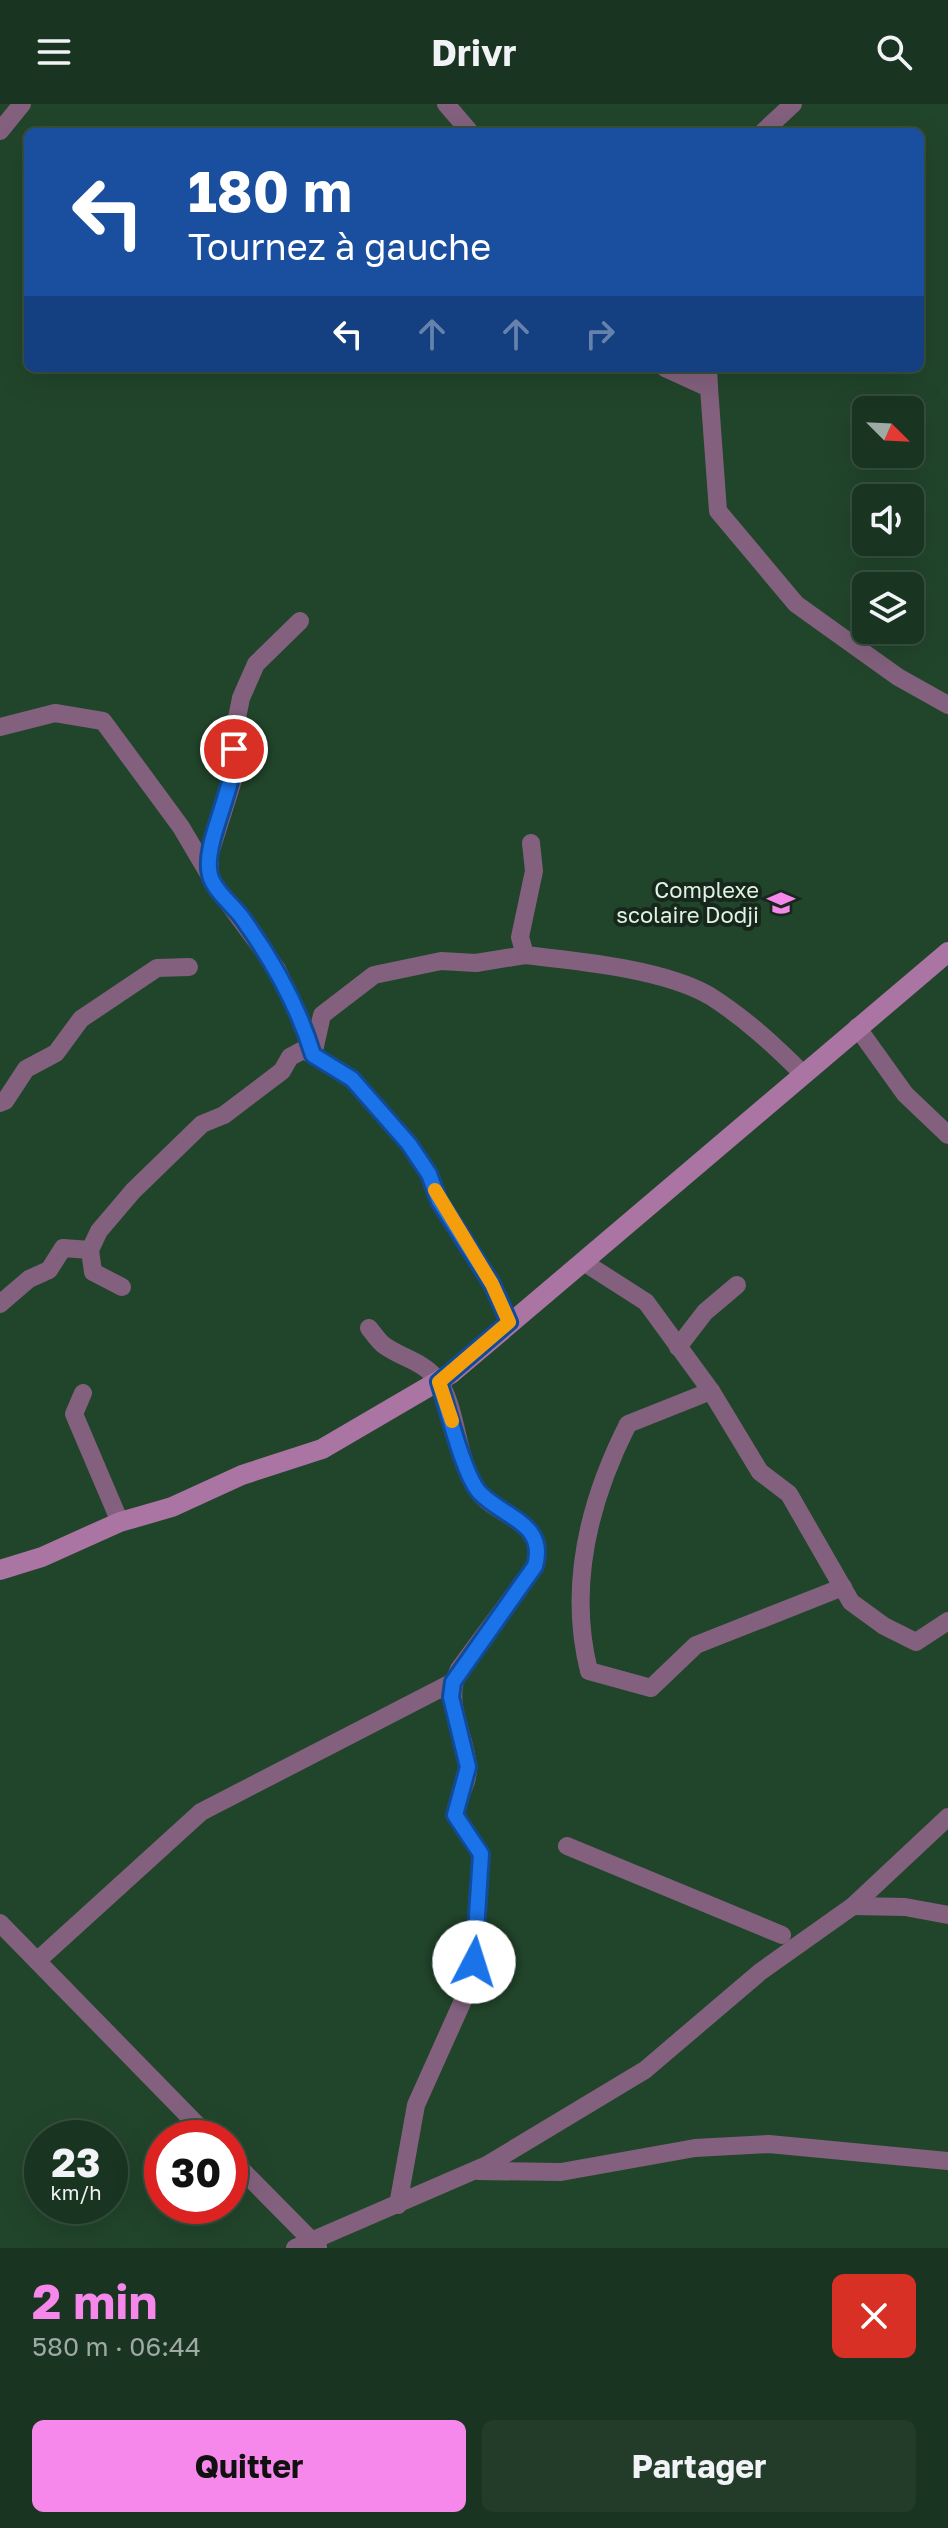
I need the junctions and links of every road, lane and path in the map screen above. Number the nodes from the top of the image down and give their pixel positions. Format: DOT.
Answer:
graph roads {
  1 [pos="22,104"];
  2 [pos="446,104"];
  3 [pos="793,104"];
  4 [pos="467,128"];
  5 [pos="767,128"];
  6 [pos="0,131"];
  7 [pos="674,372"];
  8 [pos="708,372"];
  9 [pos="709,388"];
  10 [pos="300,621"];
  11 [pos="948,705"];
  12 [pos="0,727"];
  13 [pos="531,843"];
  14 [pos="210,876"];
  15 [pos="948,952"];
  16 [pos="525,955"];
  17 [pos="189,967"];
  18 [pos="857,1027"];
  19 [pos="313,1055"];
  20 [pos="804,1075"];
  21 [pos="0,1103"];
  22 [pos="948,1135"];
  23 [pos="90,1250"];
  24 [pos="585,1263"];
  25 [pos="737,1285"];
  26 [pos="122,1287"];
  27 [pos="0,1304"];
  28 [pos="509,1322"];
  29 [pos="369,1328"];
  30 [pos="678,1347"];
  31 [pos="439,1382"];
  32 [pos="711,1391"];
  33 [pos="83,1393"];
  34 [pos="120,1522"];
  35 [pos="0,1570"];
  36 [pos="843,1587"];
  37 [pos="948,1621"];
  38 [pos="453,1682"];
  39 [pos="948,1817"];
  40 [pos="567,1846"];
  41 [pos="853,1906"];
  42 [pos="948,1915"];
  43 [pos="0,1923"];
  44 [pos="782,1935"];
  45 [pos="37,1961"];
  46 [pos="192,2120"];
  47 [pos="948,2161"];
  48 [pos="476,2171"];
  49 [pos="248,2178"];
  50 [pos="398,2205"];
  51 [pos="309,2246"];
  1 -- 6 [label="street"];
  2 -- 4 [label="street"];
  3 -- 5 [label="street"];
  7 -- 9 [label="street"];
  8 -- 9 [label="street"];
  9 -- 11 [label="street"];
  10 -- 14 [label="street"];
  12 -- 14 [label="street"];
  13 -- 16 [label="street"];
  14 -- 19 [label="street"];
  15 -- 18 [label="main road"];
  16 -- 19 [label="street"];
  16 -- 20 [label="street"];
  17 -- 21 [label="street"];
  18 -- 20 [label="main road"];
  18 -- 22 [label="street"];
  19 -- 23 [label="street"];
  19 -- 28 [label="street"];
  20 -- 24 [label="main road"];
  23 -- 26 [label="street"];
  23 -- 27 [label="street"];
  24 -- 28 [label="main road"];
  24 -- 30 [label="street"];
  25 -- 30 [label="street"];
  28 -- 31 [label="main road"];
  29 -- 31 [label="street"];
  30 -- 32 [label="street"];
  31 -- 34 [label="main road"];
  31 -- 38 [label="street"];
  32 -- 36 [label="street"];
  32 -- 36 [label="street"];
  33 -- 34 [label="street"];
  34 -- 35 [label="main road"];
  36 -- 37 [label="street"];
  38 -- 45 [label="street"];
  38 -- 50 [label="street"];
  39 -- 41 [label="street"];
  40 -- 44 [label="street"];
  41 -- 42 [label="street"];
  41 -- 48 [label="street"];
  43 -- 45 [label="street"];
  45 -- 46 [label="street"];
  47 -- 48 [label="street"];
  48 -- 50 [label="street"];
  49 -- 51 [label="street"];
  50 -- 51 [label="street"];
}
